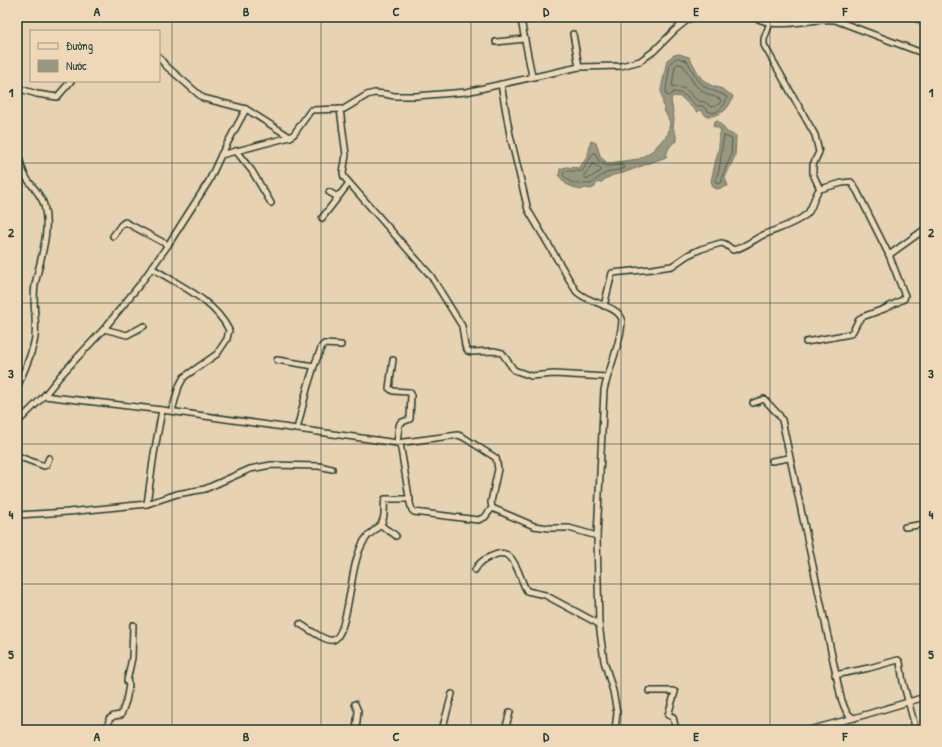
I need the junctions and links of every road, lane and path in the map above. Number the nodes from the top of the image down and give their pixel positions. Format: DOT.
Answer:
graph roads {
  1 [pos="522,17"];
  2 [pos="691,17"];
  3 [pos="753,17"];
  4 [pos="770,23"];
  5 [pos="573,34"];
  6 [pos="525,39"];
  7 [pos="496,42"];
  8 [pos="925,54"];
  9 [pos="160,58"];
  10 [pos="579,67"];
  11 [pos="532,76"];
  12 [pos="71,82"];
  13 [pos="501,84"];
  14 [pos="17,88"];
  15 [pos="246,109"];
  16 [pos="340,109"];
  17 [pos="290,137"];
  18 [pos="17,145"];
  19 [pos="236,151"];
  20 [pos="221,155"];
  21 [pos="349,183"];
  22 [pos="820,189"];
  23 [pos="329,192"];
  24 [pos="340,194"];
  25 [pos="271,203"];
  26 [pos="322,218"];
  27 [pos="925,229"];
  28 [pos="113,236"];
  29 [pos="168,245"];
  30 [pos="889,255"];
  31 [pos="152,268"];
  32 [pos="604,306"];
  33 [pos="144,326"];
  34 [pos="104,329"];
  35 [pos="806,342"];
  36 [pos="341,345"];
  37 [pos="277,360"];
  38 [pos="393,360"];
  39 [pos="314,366"];
  40 [pos="607,377"];
  41 [pos="17,388"];
  42 [pos="44,396"];
  43 [pos="753,403"];
  44 [pos="162,410"];
  45 [pos="172,411"];
  46 [pos="17,423"];
  47 [pos="297,429"];
  48 [pos="398,443"];
  49 [pos="17,456"];
  50 [pos="49,458"];
  51 [pos="789,458"];
  52 [pos="772,461"];
  53 [pos="332,469"];
  54 [pos="410,499"];
  55 [pos="147,504"];
  56 [pos="492,508"];
  57 [pos="17,515"];
  58 [pos="381,524"];
  59 [pos="925,524"];
  60 [pos="905,526"];
  61 [pos="396,536"];
  62 [pos="597,536"];
  63 [pos="475,570"];
  64 [pos="300,624"];
  65 [pos="599,624"];
  66 [pos="133,625"];
  67 [pos="836,675"];
  68 [pos="649,690"];
  69 [pos="452,694"];
  70 [pos="925,697"];
  71 [pos="909,702"];
  72 [pos="355,704"];
  73 [pos="510,712"];
  74 [pos="854,718"];
  75 [pos="108,730"];
  76 [pos="356,730"];
  77 [pos="442,730"];
  78 [pos="505,730"];
  79 [pos="615,730"];
  80 [pos="676,730"];
  81 [pos="809,730"];
  82 [pos="916,730"];
  1 -- 6 [label="street"];
  2 -- 10 [label="street"];
  3 -- 4 [label="street"];
  4 -- 8 [label="street"];
  4 -- 22 [label="street"];
  5 -- 10 [label="street"];
  6 -- 7 [label="street"];
  6 -- 11 [label="street"];
  9 -- 15 [label="street"];
  10 -- 11 [label="street"];
  11 -- 13 [label="street"];
  12 -- 14 [label="street"];
  13 -- 16 [label="street"];
  13 -- 32 [label="street"];
  15 -- 17 [label="street"];
  15 -- 20 [label="street"];
  16 -- 17 [label="street"];
  16 -- 21 [label="street"];
  17 -- 19 [label="street"];
  18 -- 41 [label="street"];
  19 -- 20 [label="street"];
  19 -- 25 [label="street"];
  20 -- 29 [label="street"];
  21 -- 24 [label="street"];
  21 -- 40 [label="street"];
  22 -- 30 [label="street"];
  22 -- 32 [label="street"];
  23 -- 24 [label="street"];
  24 -- 26 [label="street"];
  27 -- 30 [label="street"];
  28 -- 29 [label="street"];
  29 -- 31 [label="street"];
  30 -- 35 [label="street"];
  31 -- 34 [label="street"];
  31 -- 45 [label="street"];
  32 -- 40 [label="street"];
  33 -- 34 [label="street"];
  34 -- 42 [label="street"];
  36 -- 39 [label="street"];
  37 -- 39 [label="street"];
  38 -- 48 [label="street"];
  39 -- 47 [label="street"];
  40 -- 62 [label="street"];
  42 -- 44 [label="street"];
  42 -- 46 [label="street"];
  43 -- 51 [label="street"];
  44 -- 45 [label="street"];
  44 -- 55 [label="street"];
  45 -- 47 [label="street"];
  47 -- 48 [label="street"];
  48 -- 54 [label="street"];
  48 -- 56 [label="street"];
  49 -- 50 [label="street"];
  51 -- 52 [label="street"];
  51 -- 67 [label="street"];
  53 -- 55 [label="street"];
  54 -- 56 [label="street"];
  54 -- 58 [label="street"];
  55 -- 57 [label="street"];
  56 -- 62 [label="street"];
  58 -- 61 [label="street"];
  58 -- 64 [label="street"];
  59 -- 60 [label="street"];
  62 -- 65 [label="street"];
  63 -- 65 [label="street"];
  65 -- 79 [label="street"];
  66 -- 75 [label="street"];
  67 -- 71 [label="street"];
  67 -- 74 [label="street"];
  68 -- 80 [label="street"];
  69 -- 77 [label="street"];
  70 -- 71 [label="street"];
  71 -- 74 [label="street"];
  71 -- 82 [label="street"];
  72 -- 76 [label="street"];
  73 -- 78 [label="street"];
  74 -- 81 [label="street"];
}
